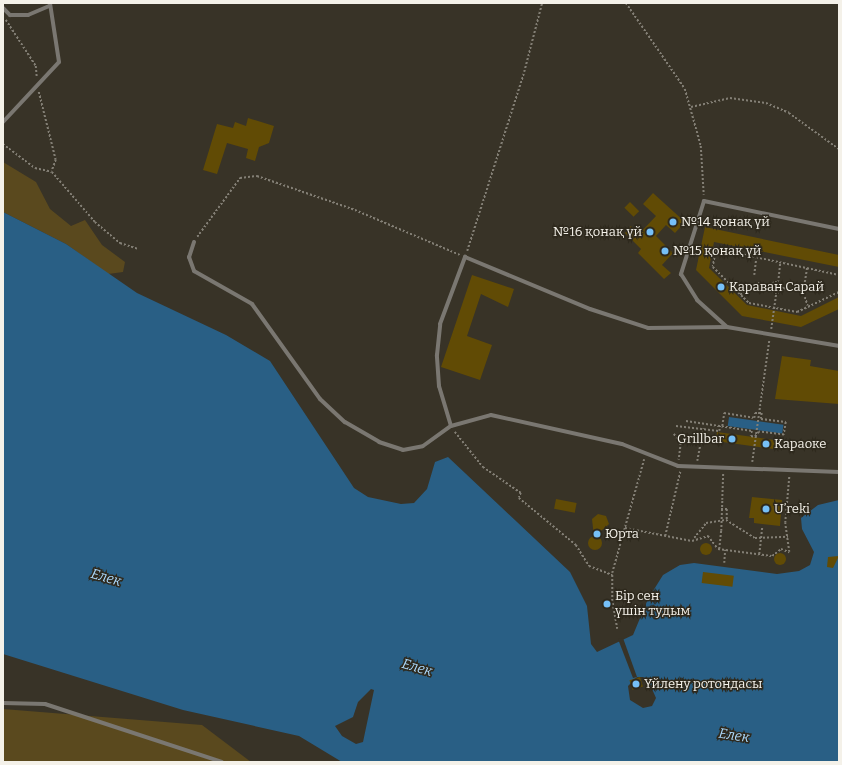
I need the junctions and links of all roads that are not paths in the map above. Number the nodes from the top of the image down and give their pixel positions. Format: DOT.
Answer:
graph roads {
  1 [pos="50,4"];
  2 [pos="3,8"];
  3 [pos="3,122"];
  4 [pos="839,229"];
  5 [pos="194,242"];
  6 [pos="727,327"];
  7 [pos="839,346"];
  8 [pos="451,426"];
  9 [pos="839,472"];
  10 [pos="3,703"];
  11 [pos="222,762"];
  1 -- 2 [label="lane"];
  1 -- 3 [label="lane"];
  4 -- 6 [label="lane"];
  5 -- 8 [label="lane"];
  6 -- 7 [label="lane"];
  6 -- 8 [label="lane"];
  8 -- 9 [label="lane"];
  10 -- 11 [label="lane"];
}
